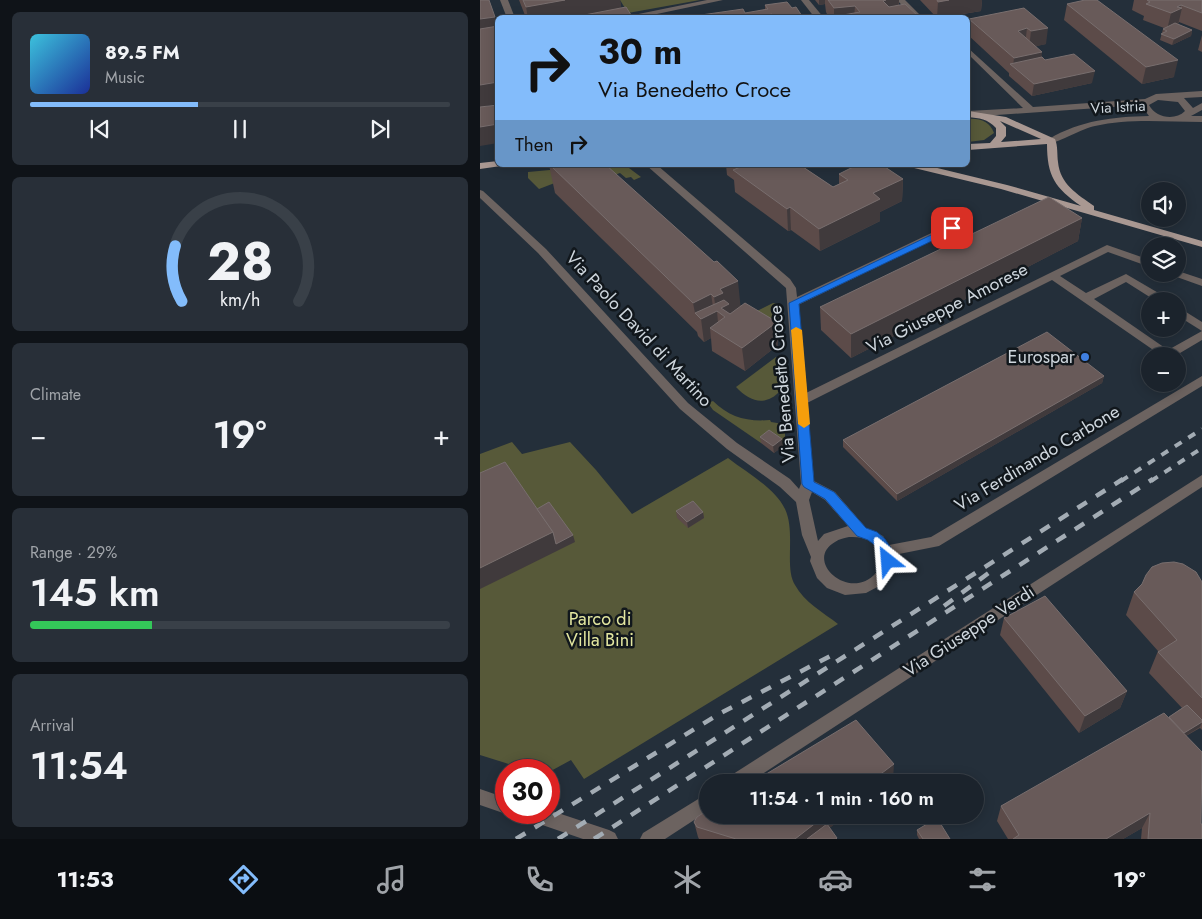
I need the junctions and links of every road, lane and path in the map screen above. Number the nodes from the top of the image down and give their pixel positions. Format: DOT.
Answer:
graph roads {
  1 [pos="504,0"];
  2 [pos="719,0"];
  3 [pos="805,0"];
  4 [pos="902,0"];
  5 [pos="510,15"];
  6 [pos="636,15"];
  7 [pos="818,15"];
  8 [pos="916,15"];
  9 [pos="970,52"];
  10 [pos="1202,94"];
  11 [pos="1170,97"];
  12 [pos="1147,102"];
  13 [pos="1184,102"];
  14 [pos="1202,105"];
  15 [pos="1030,108"];
  16 [pos="970,114"];
  17 [pos="970,114"];
  18 [pos="1189,114"];
  19 [pos="986,116"];
  20 [pos="1175,119"];
  21 [pos="1202,119"];
  22 [pos="1052,141"];
  23 [pos="994,144"];
  24 [pos="970,147"];
  25 [pos="495,164"];
  26 [pos="480,166"];
  27 [pos="652,167"];
  28 [pos="920,167"];
  29 [pos="480,193"];
  30 [pos="1098,214"];
  31 [pos="969,219"];
  32 [pos="1202,244"];
  33 [pos="1141,261"];
  34 [pos="1052,275"];
  35 [pos="1186,277"];
  36 [pos="1202,283"];
  37 [pos="1149,292"];
  38 [pos="1086,298"];
  39 [pos="794,303"];
  40 [pos="1186,316"];
  41 [pos="1202,327"];
  42 [pos="1202,335"];
  43 [pos="1202,380"];
  44 [pos="802,400"];
  45 [pos="1202,480"];
  46 [pos="808,484"];
  47 [pos="802,500"];
  48 [pos="862,532"];
  49 [pos="886,551"];
  50 [pos="817,555"];
  51 [pos="748,774"];
  52 [pos="480,797"];
  53 [pos="495,802"];
  54 [pos="699,807"];
  55 [pos="560,823"];
  56 [pos="609,839"];
  57 [pos="649,839"];
  1 -- 5 [label="street"];
  2 -- 6 [label="street"];
  3 -- 7 [label="street"];
  4 -- 8 [label="street"];
  9 -- 15 [label="street"];
  10 -- 11 [label="street, Via Istria"];
  11 -- 12 [label="street, Via Istria"];
  11 -- 13 [label="street"];
  12 -- 15 [label="street, Via Istria"];
  12 -- 20 [label="street"];
  13 -- 14 [label="street"];
  13 -- 18 [label="street"];
  14 -- 18 [label="street"];
  15 -- 16 [label="street, Via Istria"];
  17 -- 19 [label="main road"];
  18 -- 20 [label="street"];
  19 -- 22 [label="main road"];
  19 -- 23 [label="main road"];
  20 -- 21 [label="street, Via Istria"];
  20 -- 22 [label="street, Via Istria"];
  22 -- 23 [label="main road"];
  22 -- 30 [label="main road"];
  23 -- 24 [label="main road"];
  25 -- 26 [label="main road"];
  27 -- 39 [label="street, Via Benedetto Croce"];
  28 -- 30 [label="main road"];
  29 -- 47 [label="street, Via Paolo David di Martino"];
  30 -- 32 [label="main road"];
  31 -- 39 [label="street"];
  33 -- 34 [label="street, Via Giuseppe Amorese"];
  34 -- 38 [label="street"];
  34 -- 44 [label="street, Via Giuseppe Amorese"];
  35 -- 36 [label="street"];
  37 -- 38 [label="street"];
  38 -- 42 [label="street"];
  39 -- 44 [label="street, Via Benedetto Croce"];
  40 -- 41 [label="street"];
  43 -- 49 [label="street, Via Ferdinando Carbone"];
  44 -- 46 [label="street, Via Benedetto Croce"];
  45 -- 51 [label="street, Via Giuseppe Verdi"];
  46 -- 47 [label="street"];
  46 -- 48 [label="street"];
  47 -- 50 [label="street"];
  48 -- 49 [label="street"];
  48 -- 50 [label="street"];
  49 -- 50 [label="street"];
  52 -- 53 [label="street"];
  54 -- 57 [label="street"];
  55 -- 56 [label="street"];
}
